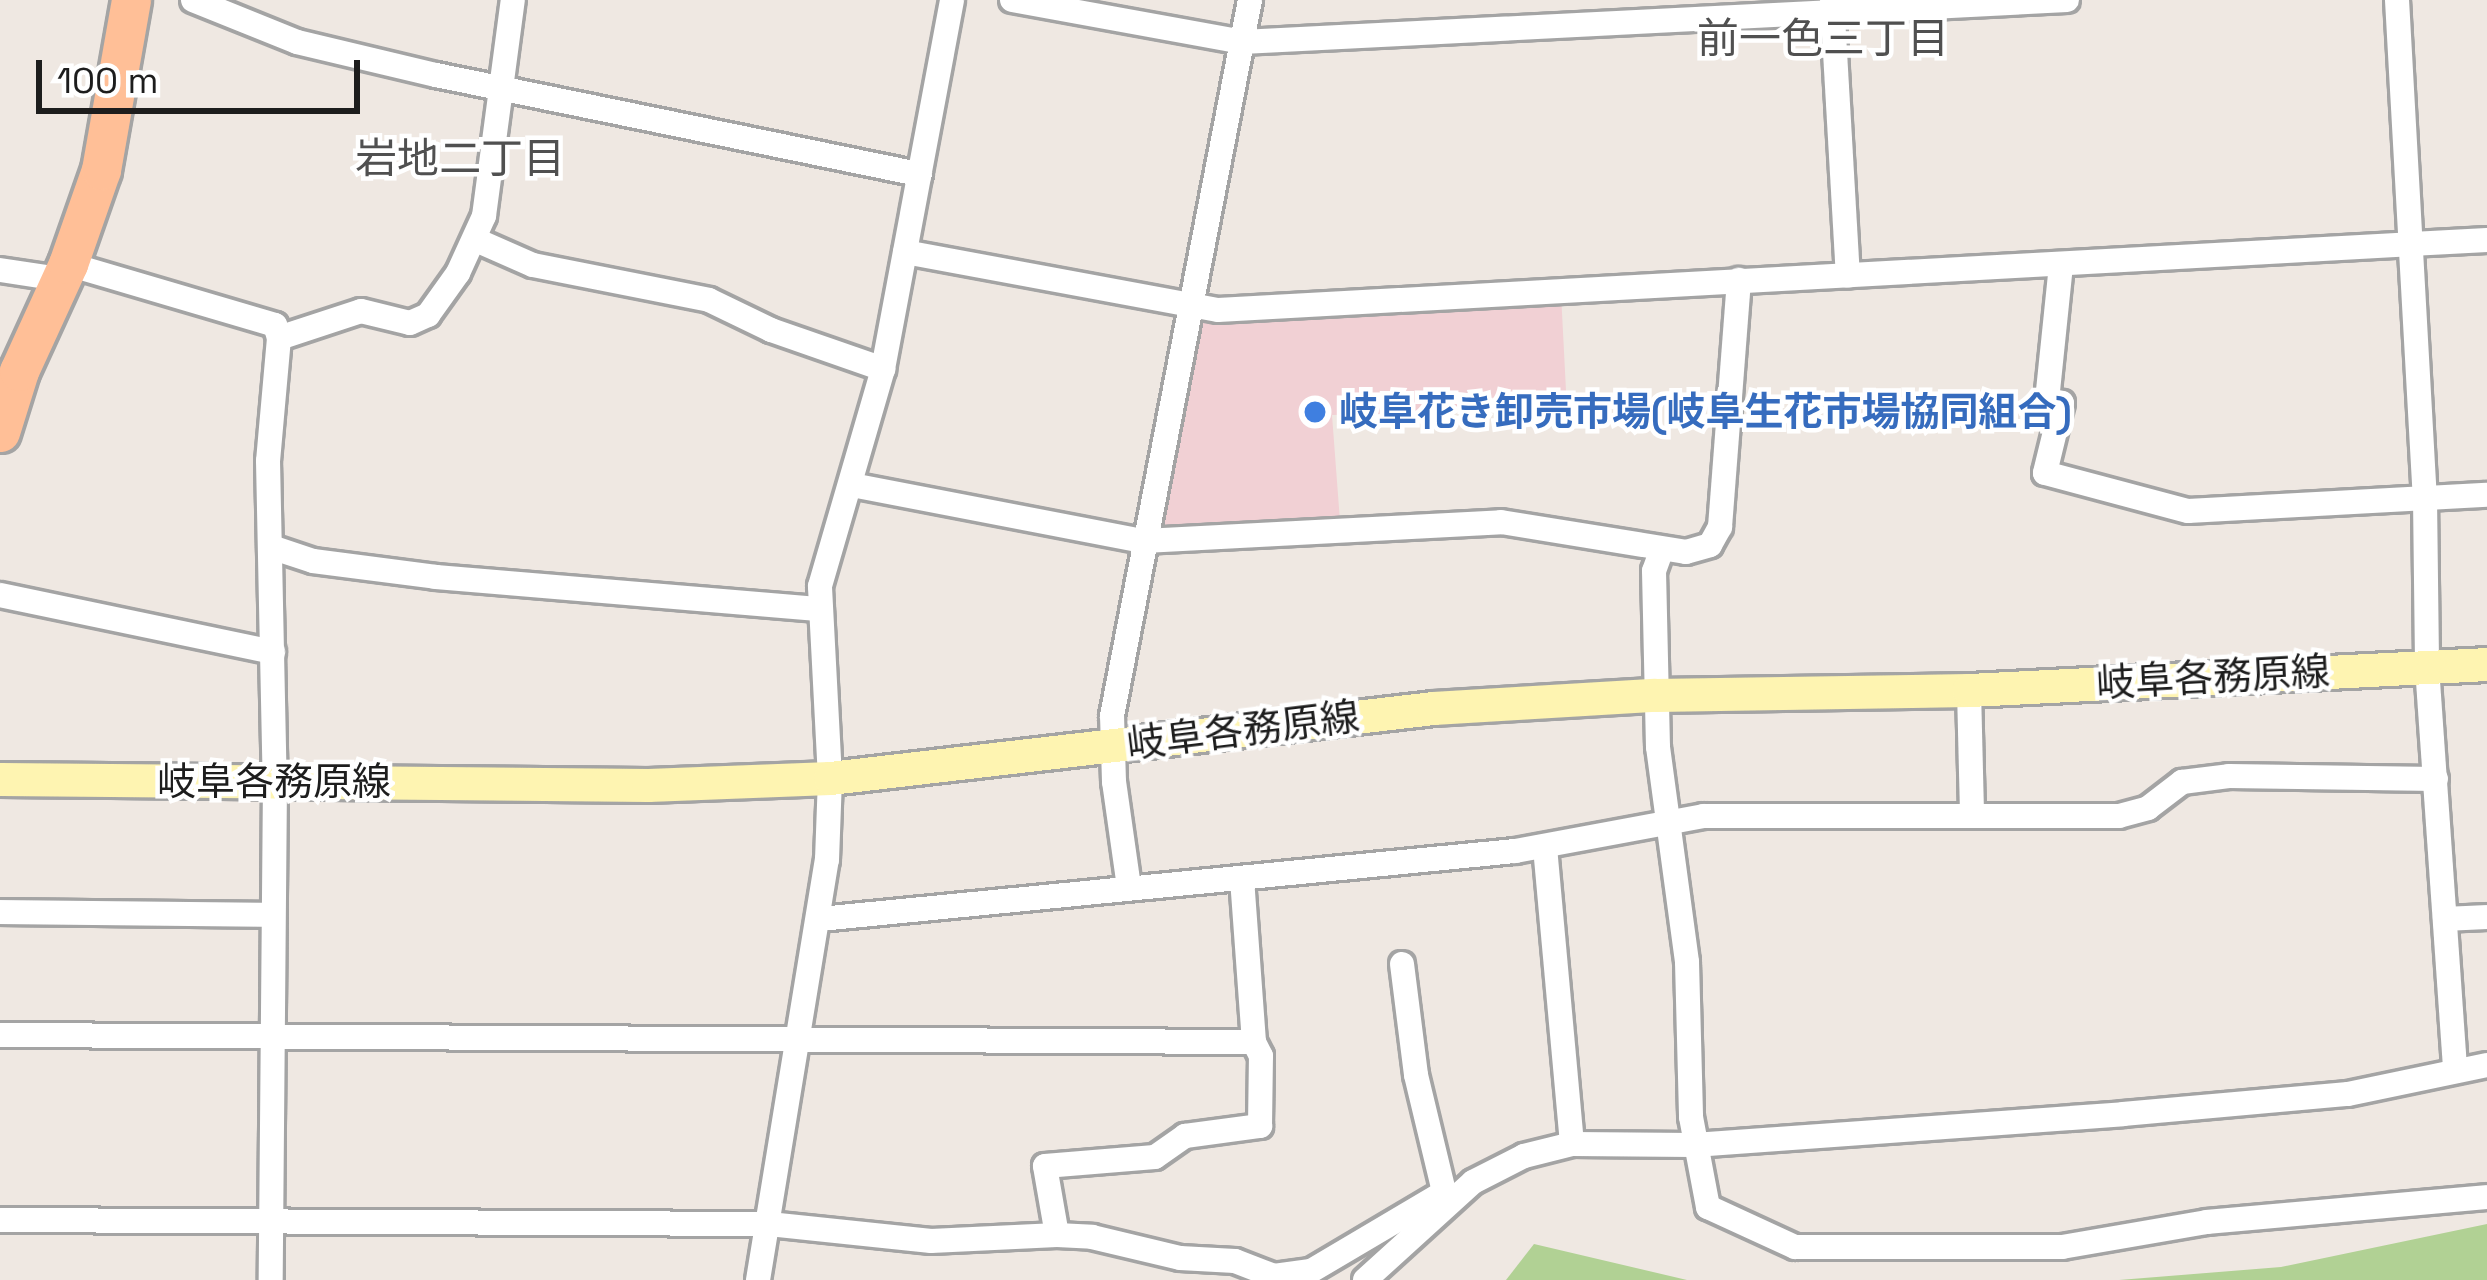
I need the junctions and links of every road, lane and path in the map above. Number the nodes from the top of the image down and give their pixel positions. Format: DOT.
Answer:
graph roads {
  1 [pos="131,0"];
  2 [pos="193,0"];
  3 [pos="513,0"];
  4 [pos="952,0"];
  5 [pos="1012,0"];
  6 [pos="1250,0"];
  7 [pos="2067,0"];
  8 [pos="2397,0"];
  9 [pos="1832,6"];
  10 [pos="1242,42"];
  11 [pos="503,86"];
  12 [pos="920,174"];
  13 [pos="476,240"];
  14 [pos="2487,240"];
  15 [pos="2408,244"];
  16 [pos="905,252"];
  17 [pos="2061,265"];
  18 [pos="0,270"];
  19 [pos="64,272"];
  20 [pos="1848,276"];
  21 [pos="1739,280"];
  22 [pos="1188,307"];
  23 [pos="279,338"];
  24 [pos="883,369"];
  25 [pos="0,432"];
  26 [pos="852,485"];
  27 [pos="2487,495"];
  28 [pos="2425,498"];
  29 [pos="1144,541"];
  30 [pos="271,547"];
  31 [pos="1662,549"];
  32 [pos="0,595"];
  33 [pos="821,609"];
  34 [pos="273,652"];
  35 [pos="2487,664"];
  36 [pos="2427,667"];
  37 [pos="1969,690"];
  38 [pos="1655,695"];
  39 [pos="1112,747"];
  40 [pos="830,778"];
  41 [pos="0,779"];
  42 [pos="2436,779"];
  43 [pos="274,782"];
  44 [pos="1972,814"];
  45 [pos="1666,827"];
  46 [pos="1545,847"];
  47 [pos="1243,880"];
  48 [pos="1129,886"];
  49 [pos="0,912"];
  50 [pos="273,915"];
  51 [pos="2487,917"];
  52 [pos="820,919"];
  53 [pos="2445,919"];
  54 [pos="1402,964"];
  55 [pos="0,1035"];
  56 [pos="272,1036"];
  57 [pos="802,1037"];
  58 [pos="1254,1042"];
  59 [pos="2487,1065"];
  60 [pos="2455,1070"];
  61 [pos="1572,1144"];
  62 [pos="1694,1145"];
  63 [pos="2487,1197"];
  64 [pos="1444,1199"];
  65 [pos="0,1220"];
  66 [pos="271,1221"];
  67 [pos="769,1224"];
  68 [pos="1057,1235"];
  69 [pos="271,1280"];
  70 [pos="758,1280"];
  71 [pos="1365,1280"];
  1 -- 19 [label="main road"];
  2 -- 11 [label="street"];
  3 -- 11 [label="street"];
  4 -- 12 [label="street"];
  5 -- 10 [label="street"];
  6 -- 10 [label="street"];
  7 -- 9 [label="street"];
  8 -- 15 [label="street"];
  9 -- 10 [label="street"];
  9 -- 20 [label="street"];
  10 -- 22 [label="street"];
  11 -- 12 [label="street"];
  11 -- 13 [label="street"];
  12 -- 16 [label="street"];
  13 -- 23 [label="street"];
  13 -- 24 [label="street"];
  14 -- 15 [label="street"];
  15 -- 17 [label="street"];
  15 -- 28 [label="street"];
  16 -- 22 [label="street"];
  16 -- 24 [label="street"];
  17 -- 20 [label="street"];
  17 -- 28 [label="street"];
  18 -- 19 [label="street"];
  19 -- 23 [label="street"];
  19 -- 25 [label="main road"];
  20 -- 21 [label="street"];
  21 -- 22 [label="street"];
  21 -- 31 [label="street"];
  22 -- 29 [label="street"];
  23 -- 30 [label="street"];
  24 -- 26 [label="street"];
  26 -- 29 [label="street"];
  26 -- 33 [label="street"];
  27 -- 28 [label="street"];
  28 -- 36 [label="street"];
  29 -- 31 [label="street"];
  29 -- 39 [label="street"];
  30 -- 33 [label="street"];
  30 -- 34 [label="street"];
  31 -- 38 [label="street"];
  32 -- 34 [label="street"];
  33 -- 40 [label="street"];
  34 -- 43 [label="street"];
  35 -- 36 [label="main road, 岐阜各務原線"];
  36 -- 37 [label="main road, 岐阜各務原線"];
  36 -- 42 [label="street"];
  37 -- 38 [label="main road, 岐阜各務原線"];
  37 -- 44 [label="street"];
  38 -- 39 [label="main road, 岐阜各務原線"];
  38 -- 45 [label="street"];
  39 -- 40 [label="main road, 岐阜各務原線"];
  39 -- 48 [label="street"];
  40 -- 43 [label="main road, 岐阜各務原線"];
  40 -- 52 [label="street"];
  41 -- 43 [label="main road, 岐阜各務原線"];
  42 -- 44 [label="street"];
  42 -- 53 [label="street"];
  43 -- 50 [label="street"];
  44 -- 45 [label="street"];
  45 -- 46 [label="street"];
  45 -- 62 [label="street"];
  46 -- 47 [label="street"];
  46 -- 61 [label="street"];
  47 -- 48 [label="street"];
  47 -- 58 [label="street"];
  48 -- 52 [label="street"];
  49 -- 50 [label="street"];
  50 -- 56 [label="street"];
  51 -- 53 [label="street"];
  52 -- 57 [label="street"];
  53 -- 60 [label="street"];
  54 -- 64 [label="street"];
  55 -- 56 [label="street"];
  56 -- 57 [label="street"];
  56 -- 66 [label="street"];
  57 -- 58 [label="street"];
  57 -- 67 [label="street"];
  58 -- 68 [label="street"];
  59 -- 60 [label="street"];
  60 -- 62 [label="street"];
  61 -- 62 [label="street"];
  61 -- 64 [label="street"];
  62 -- 63 [label="street"];
  64 -- 68 [label="street"];
  64 -- 71 [label="street"];
  65 -- 66 [label="street"];
  66 -- 67 [label="street"];
  66 -- 69 [label="street"];
  67 -- 68 [label="street"];
  67 -- 70 [label="street"];
}
